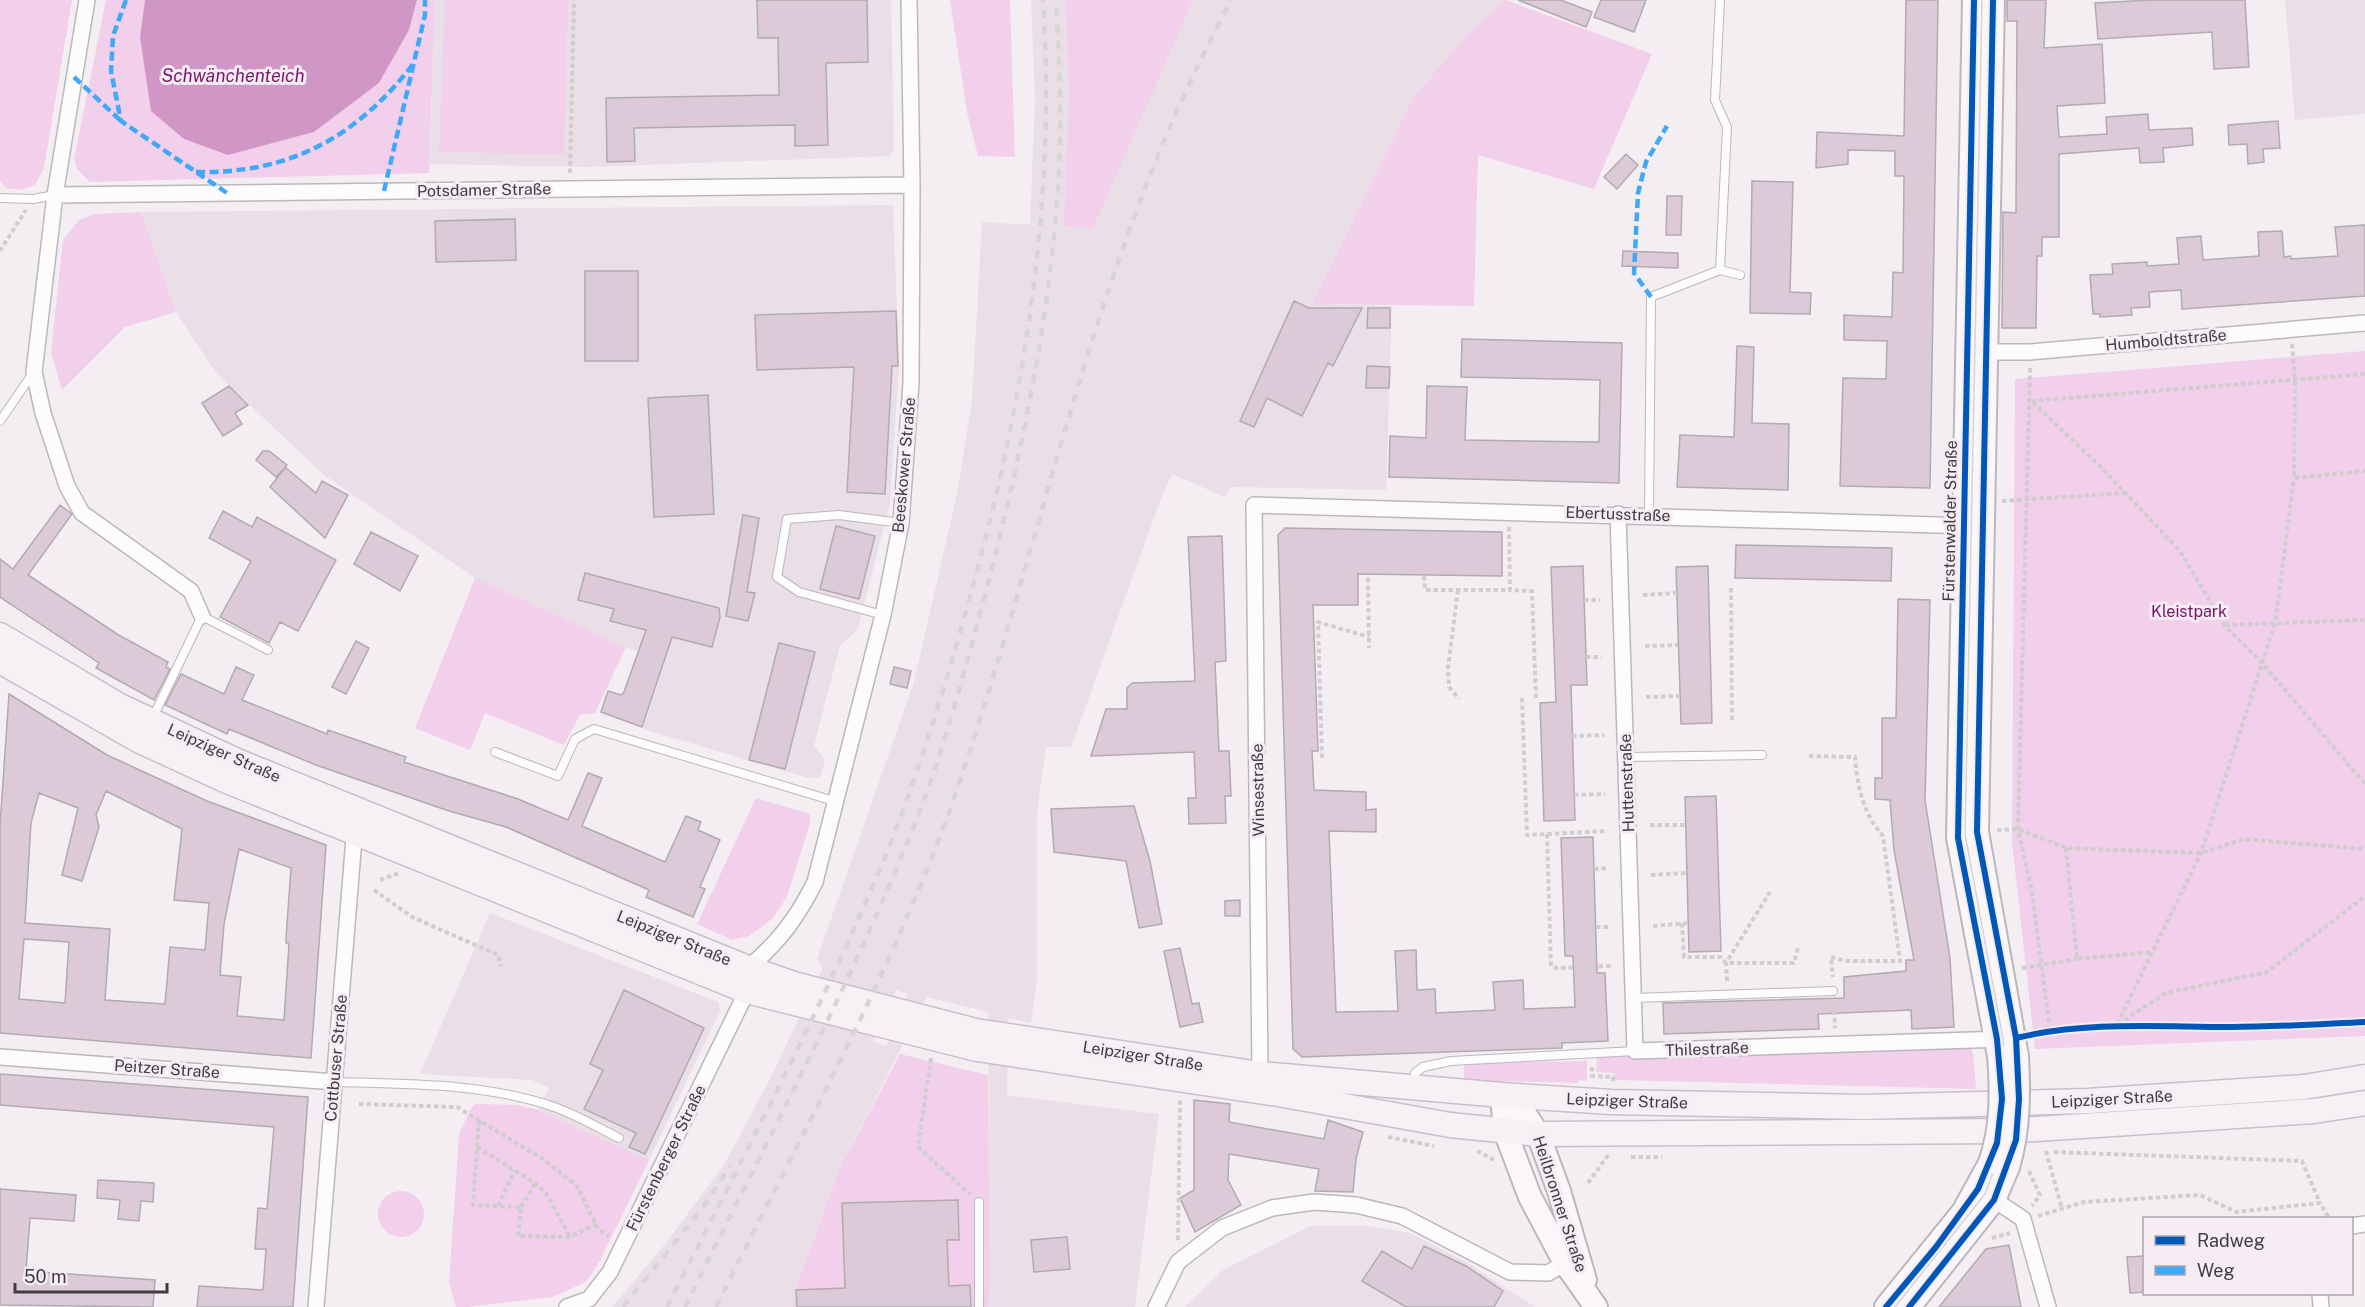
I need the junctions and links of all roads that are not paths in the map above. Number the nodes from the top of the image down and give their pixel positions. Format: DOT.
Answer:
graph roads {
  1 [pos="87,0"];
  2 [pos="909,0"];
  3 [pos="1720,0"];
  4 [pos="1974,0"];
  5 [pos="1993,0"];
  6 [pos="912,185"];
  7 [pos="55,195"];
  8 [pos="0,198"];
  9 [pos="1720,270"];
  10 [pos="1740,275"];
  11 [pos="2365,323"];
  12 [pos="1976,353"];
  13 [pos="34,372"];
  14 [pos="0,421"];
  15 [pos="1254,506"];
  16 [pos="1618,514"];
  17 [pos="1649,515"];
  18 [pos="901,523"];
  19 [pos="1973,526"];
  20 [pos="883,615"];
  21 [pos="202,616"];
  22 [pos="0,635"];
  23 [pos="268,650"];
  24 [pos="0,661"];
  25 [pos="151,721"];
  26 [pos="495,752"];
  27 [pos="1762,755"];
  28 [pos="1626,757"];
  29 [pos="834,801"];
  30 [pos="356,820"];
  31 [pos="747,980"];
  32 [pos="1833,991"];
  33 [pos="1634,998"];
  34 [pos="2007,1047"];
  35 [pos="1635,1051"];
  36 [pos="0,1057"];
  37 [pos="1260,1074"];
  38 [pos="2365,1077"];
  39 [pos="335,1082"];
  40 [pos="1413,1087"];
  41 [pos="1502,1095"];
  42 [pos="2365,1103"];
  43 [pos="1505,1131"];
  44 [pos="1538,1134"];
  45 [pos="619,1138"];
  46 [pos="1986,1195"];
  47 [pos="979,1202"];
  48 [pos="1565,1263"];
  49 [pos="1593,1303"];
  50 [pos="316,1307"];
  51 [pos="567,1307"];
  52 [pos="979,1307"];
  53 [pos="1156,1307"];
  54 [pos="1886,1307"];
  55 [pos="1909,1307"];
  56 [pos="2048,1307"];
  1 -- 7 [label="street"];
  2 -- 6 [label="street, Beeskower Straße"];
  3 -- 9 [label="lane"];
  4 -- 12 [label="street, Fürstenwalder Straße"];
  5 -- 12 [label="street, Fürstenwalder Straße"];
  6 -- 7 [label="street, Potsdamer Straße"];
  6 -- 18 [label="street, Beeskower Straße"];
  7 -- 8 [label="lane"];
  7 -- 13 [label="street"];
  9 -- 10 [label="lane"];
  9 -- 17 [label="lane"];
  11 -- 12 [label="street, Humboldtstraße"];
  12 -- 19 [label="street, Fürstenwalder Straße"];
  12 -- 19 [label="street, Fürstenwalder Straße"];
  13 -- 14 [label="lane"];
  13 -- 21 [label="street"];
  15 -- 16 [label="street, Ebertusstraße"];
  15 -- 37 [label="street, Winsestraße"];
  16 -- 17 [label="street, Ebertusstraße"];
  16 -- 28 [label="street, Huttenstraße"];
  17 -- 19 [label="street, Ebertusstraße"];
  18 -- 20 [label="street, Beeskower Straße"];
  18 -- 20 [label="lane"];
  19 -- 34 [label="street, Fürstenwalder Straße"];
  19 -- 34 [label="street, Fürstenwalder Straße"];
  20 -- 29 [label="street, Beeskower Straße"];
  21 -- 23 [label="lane"];
  21 -- 25 [label="lane"];
  22 -- 25 [label="main road, Leipziger Straße"];
  24 -- 30 [label="main road, Leipziger Straße"];
  25 -- 30 [label="main road, Leipziger Straße"];
  26 -- 29 [label="lane"];
  27 -- 28 [label="lane"];
  28 -- 33 [label="street, Huttenstraße"];
  29 -- 31 [label="street, Beeskower Straße"];
  30 -- 31 [label="main road, Leipziger Straße"];
  30 -- 39 [label="street, Cottbuser Straße"];
  31 -- 37 [label="main road, Leipziger Straße"];
  31 -- 43 [label="main road, Leipziger Straße"];
  31 -- 51 [label="street, Fürstenberger Straße"];
  32 -- 33 [label="lane"];
  33 -- 35 [label="street, Huttenstraße"];
  34 -- 35 [label="street, Thilestraße"];
  34 -- 46 [label="street, bridge"];
  35 -- 40 [label="lane, Thilestraße"];
  36 -- 39 [label="street, Peitzer Straße"];
  37 -- 40 [label="main road, Leipziger Straße"];
  38 -- 41 [label="main road, Leipziger Straße"];
  39 -- 45 [label="lane"];
  39 -- 50 [label="street, Cottbuser Straße"];
  40 -- 41 [label="main road, Leipziger Straße"];
  41 -- 43 [label="street, Heilbronner Straße"];
  41 -- 44 [label="street, Heilbronner Straße"];
  42 -- 44 [label="main road, Leipziger Straße"];
  43 -- 44 [label="main road, Leipziger Straße"];
  43 -- 48 [label="street, Heilbronner Straße"];
  44 -- 49 [label="street, Heilbronner Straße"];
  46 -- 54 [label="street"];
  46 -- 55 [label="street"];
  46 -- 56 [label="street"];
  47 -- 52 [label="lane"];
  48 -- 49 [label="street, Heilbronner Straße"];
  48 -- 53 [label="street"];
}
